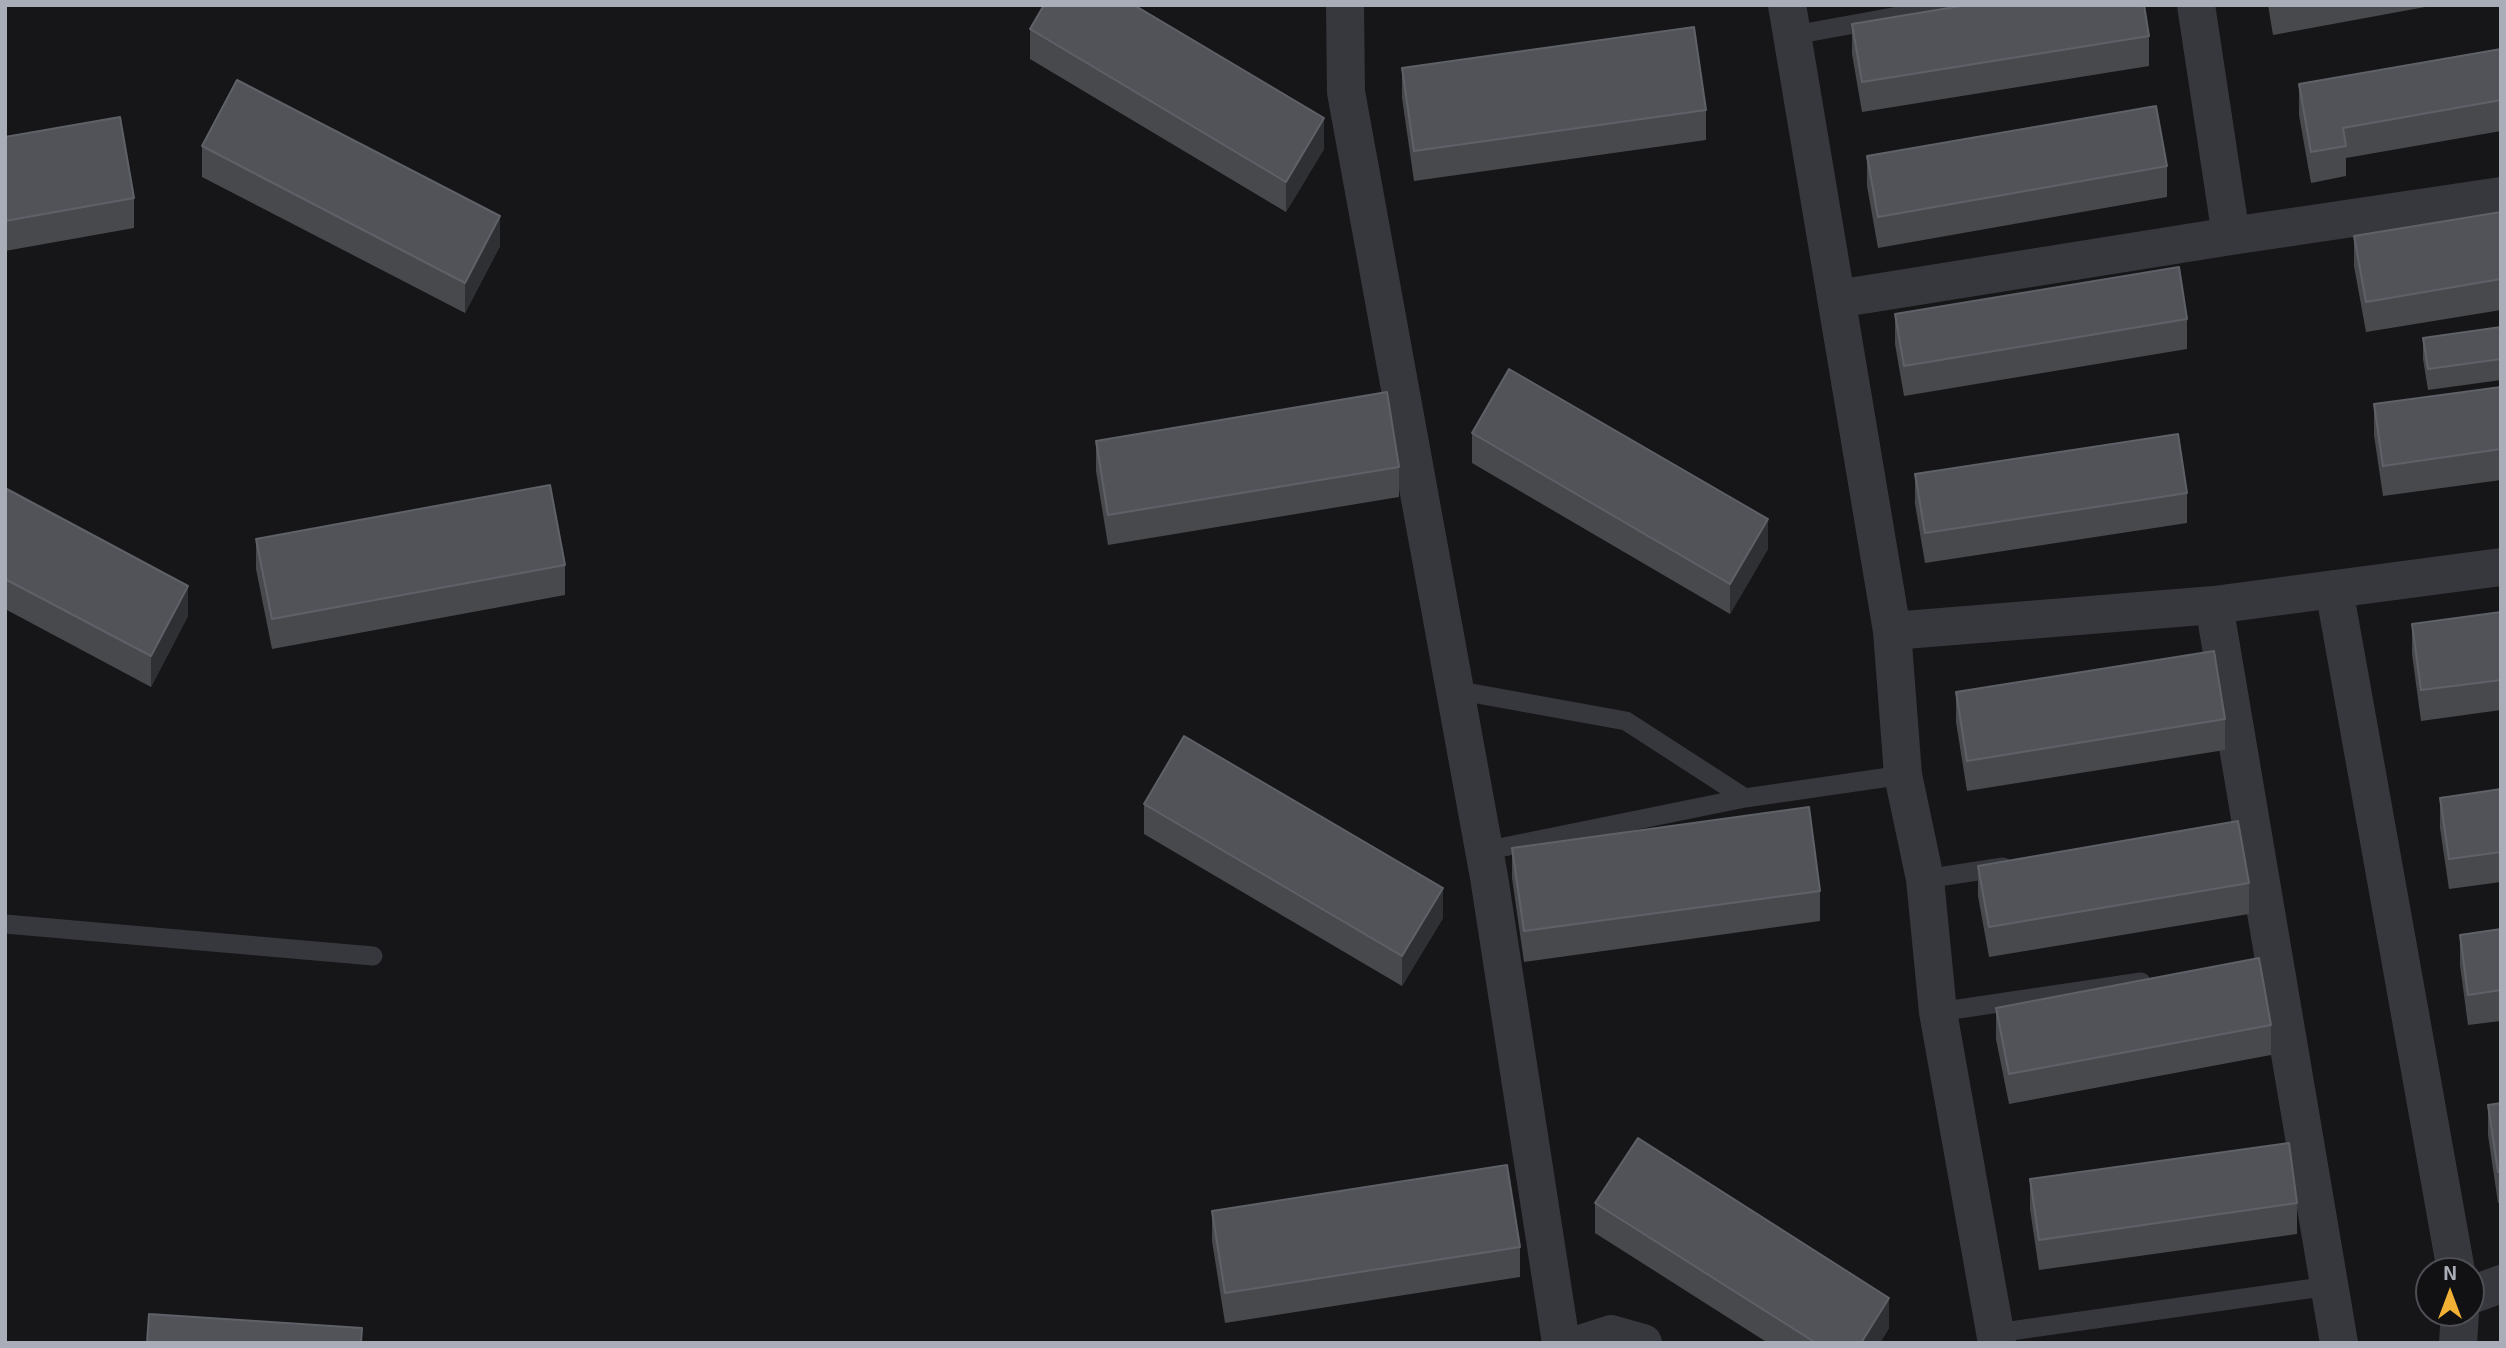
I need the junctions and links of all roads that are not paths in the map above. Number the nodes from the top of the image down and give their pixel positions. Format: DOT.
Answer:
graph roads {
  1 [pos="1345,5"];
  2 [pos="1959,5"];
  3 [pos="2196,5"];
  4 [pos="1791,20"];
  5 [pos="2501,196"];
  6 [pos="2231,236"];
  7 [pos="1837,299"];
  8 [pos="2501,567"];
  9 [pos="2334,589"];
  10 [pos="2214,605"];
  11 [pos="1892,631"];
  12 [pos="1455,690"];
  13 [pos="1903,775"];
  14 [pos="1745,798"];
  15 [pos="1483,851"];
  16 [pos="2020,865"];
  17 [pos="1925,879"];
  18 [pos="5,924"];
  19 [pos="373,956"];
  20 [pos="2153,980"];
  21 [pos="1938,1012"];
  22 [pos="2453,1257"];
  23 [pos="2329,1286"];
  24 [pos="1997,1338"];
  25 [pos="1561,1343"];
  26 [pos="1583,1343"];
  27 [pos="1643,1343"];
  28 [pos="2339,1343"];
  1 -- 12 [label="street"];
  2 -- 4 [label="lane"];
  3 -- 6 [label="street"];
  4 -- 7 [label="street"];
  5 -- 6 [label="street"];
  6 -- 7 [label="street"];
  7 -- 11 [label="street"];
  8 -- 9 [label="street"];
  9 -- 10 [label="street"];
  9 -- 22 [label="street"];
  10 -- 11 [label="street"];
  10 -- 23 [label="street"];
  11 -- 13 [label="street"];
  12 -- 14 [label="lane"];
  12 -- 15 [label="street"];
  13 -- 14 [label="lane"];
  13 -- 17 [label="street"];
  14 -- 15 [label="lane"];
  15 -- 25 [label="street"];
  16 -- 17 [label="lane"];
  17 -- 21 [label="street"];
  18 -- 19 [label="lane"];
  20 -- 21 [label="lane"];
  21 -- 24 [label="street"];
  23 -- 24 [label="lane"];
  23 -- 28 [label="street"];
  26 -- 27 [label="street"];
}
